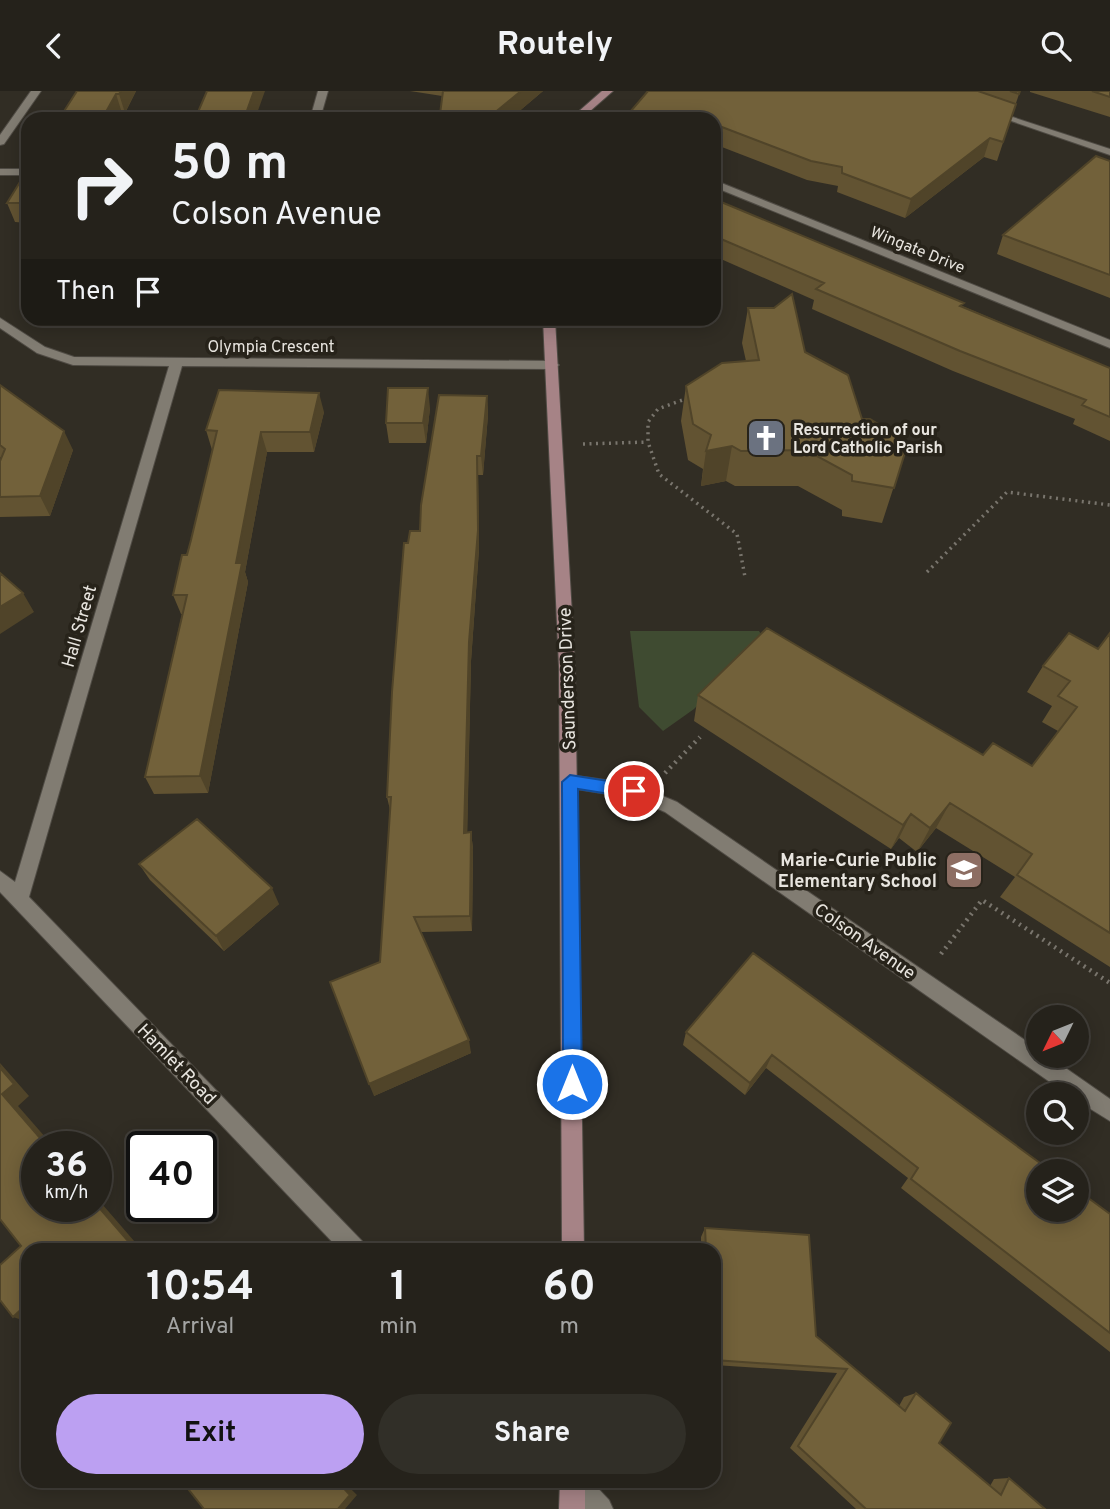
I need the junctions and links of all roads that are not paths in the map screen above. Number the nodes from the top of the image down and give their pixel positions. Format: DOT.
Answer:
graph roads {
  1 [pos="36,91"];
  2 [pos="323,91"];
  3 [pos="608,91"];
  4 [pos="984,109"];
  5 [pos="21,112"];
  6 [pos="21,112"];
  7 [pos="317,112"];
  8 [pos="583,112"];
  9 [pos="0,142"];
  10 [pos="1110,152"];
  11 [pos="0,172"];
  12 [pos="21,172"];
  13 [pos="721,186"];
  14 [pos="0,322"];
  15 [pos="550,326"];
  16 [pos="1110,344"];
  17 [pos="176,363"];
  18 [pos="553,365"];
  19 [pos="570,782"];
  20 [pos="0,879"];
  21 [pos="19,899"];
  22 [pos="1110,1111"];
  23 [pos="348,1243"];
  24 [pos="573,1243"];
  25 [pos="574,1488"];
  26 [pos="580,1488"];
  27 [pos="572,1509"];
  28 [pos="600,1509"];
  1 -- 5 [label="street"];
  2 -- 7 [label="street"];
  3 -- 8 [label="street"];
  4 -- 10 [label="street"];
  6 -- 9 [label="street"];
  11 -- 12 [label="street"];
  13 -- 16 [label="street, Wingate Drive"];
  14 -- 17 [label="street, Olympia Crescent"];
  15 -- 18 [label="street, Saunderson Drive"];
  17 -- 18 [label="street, Olympia Crescent"];
  17 -- 21 [label="street, Hall Street"];
  18 -- 19 [label="street, Saunderson Drive"];
  19 -- 22 [label="street, Colson Avenue"];
  19 -- 24 [label="street, Saunderson Drive"];
  20 -- 21 [label="street, Hamlet Road"];
  21 -- 23 [label="street, Hamlet Road"];
  25 -- 27 [label="street"];
  26 -- 28 [label="street"];
}
